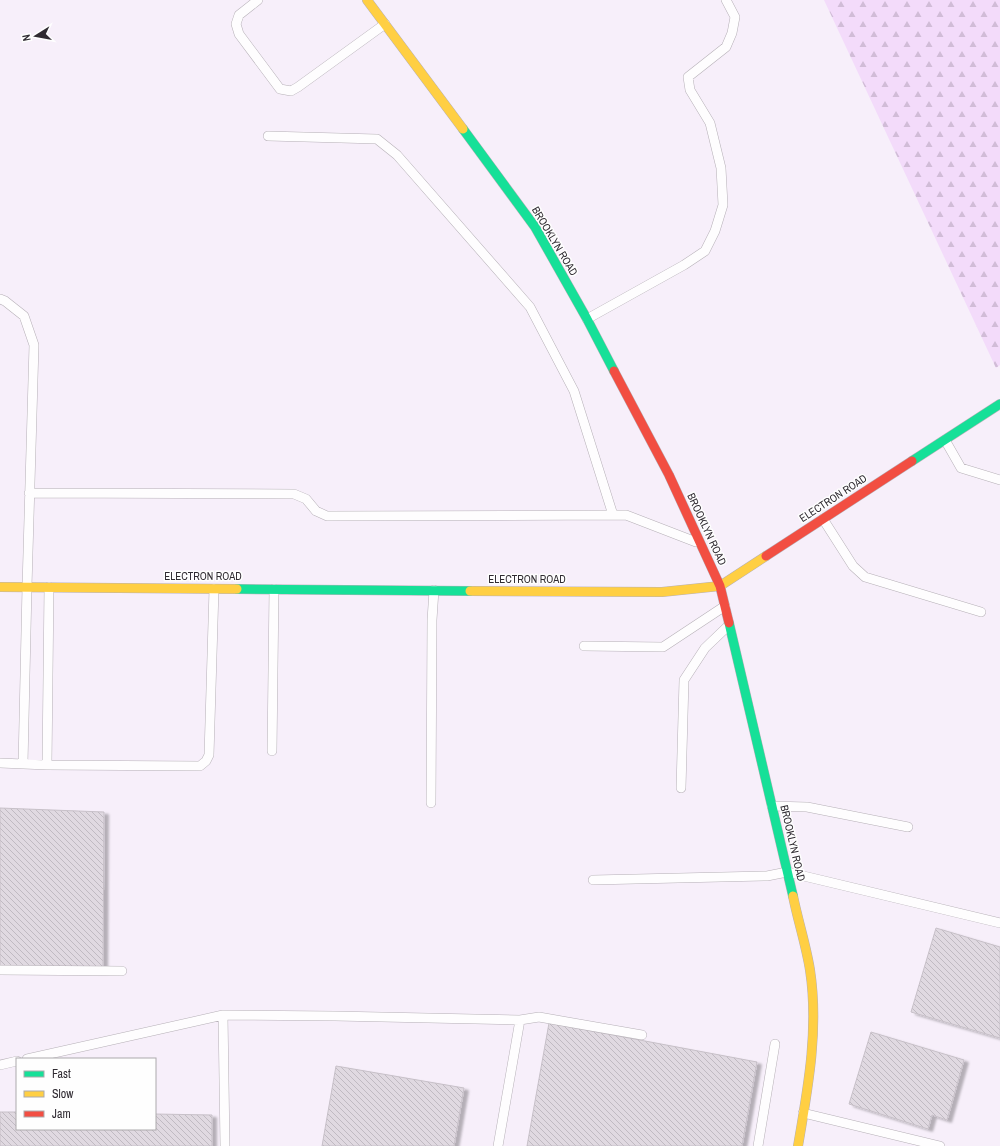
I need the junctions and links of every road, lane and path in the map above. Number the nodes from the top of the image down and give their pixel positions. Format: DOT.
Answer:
graph roads {
  1 [pos="258,0"];
  2 [pos="367,0"];
  3 [pos="726,0"];
  4 [pos="385,24"];
  5 [pos="268,136"];
  6 [pos="0,299"];
  7 [pos="587,319"];
  8 [pos="1000,404"];
  9 [pos="945,440"];
  10 [pos="1000,480"];
  11 [pos="30,493"];
  12 [pos="613,515"];
  13 [pos="823,519"];
  14 [pos="701,544"];
  15 [pos="720,586"];
  16 [pos="0,587"];
  17 [pos="27,587"];
  18 [pos="49,587"];
  19 [pos="214,588"];
  20 [pos="274,589"];
  21 [pos="434,590"];
  22 [pos="725,606"];
  23 [pos="981,612"];
  24 [pos="729,625"];
  25 [pos="584,646"];
  26 [pos="272,751"];
  27 [pos="0,764"];
  28 [pos="24,764"];
  29 [pos="47,765"];
  30 [pos="681,788"];
  31 [pos="431,803"];
  32 [pos="772,806"];
  33 [pos="908,827"];
  34 [pos="787,872"];
  35 [pos="593,880"];
  36 [pos="1000,923"];
  37 [pos="0,970"];
  38 [pos="122,971"];
  39 [pos="223,1015"];
  40 [pos="520,1020"];
  41 [pos="642,1034"];
  42 [pos="775,1044"];
  43 [pos="32,1058"];
  44 [pos="16,1061"];
  45 [pos="0,1065"];
  46 [pos="803,1113"];
  47 [pos="225,1146"];
  48 [pos="498,1146"];
  49 [pos="758,1146"];
  50 [pos="798,1146"];
  51 [pos="940,1146"];
  1 -- 4 [label="lane"];
  2 -- 4 [label="street, BROOKLYN ROAD"];
  3 -- 7 [label="lane"];
  4 -- 7 [label="street, BROOKLYN ROAD"];
  5 -- 12 [label="lane"];
  6 -- 11 [label="lane"];
  7 -- 14 [label="street, BROOKLYN ROAD"];
  8 -- 9 [label="street, ELECTRON ROAD"];
  9 -- 10 [label="lane"];
  9 -- 13 [label="street, ELECTRON ROAD"];
  11 -- 12 [label="lane"];
  11 -- 17 [label="lane"];
  12 -- 14 [label="lane"];
  13 -- 15 [label="street, ELECTRON ROAD"];
  13 -- 23 [label="lane"];
  14 -- 15 [label="street, BROOKLYN ROAD"];
  15 -- 21 [label="street, ELECTRON ROAD"];
  15 -- 22 [label="street, BROOKLYN ROAD"];
  16 -- 17 [label="street, ELECTRON ROAD"];
  17 -- 18 [label="street, ELECTRON ROAD"];
  17 -- 28 [label="lane"];
  18 -- 19 [label="street, ELECTRON ROAD"];
  18 -- 29 [label="lane"];
  19 -- 20 [label="street, ELECTRON ROAD"];
  19 -- 29 [label="lane"];
  20 -- 21 [label="street, ELECTRON ROAD"];
  20 -- 26 [label="lane"];
  21 -- 31 [label="lane"];
  22 -- 24 [label="street, BROOKLYN ROAD"];
  22 -- 25 [label="lane"];
  24 -- 30 [label="lane"];
  24 -- 32 [label="street, BROOKLYN ROAD"];
  27 -- 28 [label="lane"];
  28 -- 29 [label="lane"];
  32 -- 33 [label="lane"];
  32 -- 34 [label="street, BROOKLYN ROAD"];
  34 -- 35 [label="lane"];
  34 -- 36 [label="lane"];
  34 -- 46 [label="street, BROOKLYN ROAD"];
  37 -- 38 [label="lane"];
  39 -- 40 [label="lane"];
  39 -- 43 [label="lane"];
  39 -- 47 [label="lane"];
  40 -- 41 [label="lane"];
  40 -- 48 [label="lane"];
  42 -- 49 [label="lane"];
  44 -- 45 [label="lane"];
  46 -- 50 [label="street, BROOKLYN ROAD"];
  46 -- 51 [label="lane"];
}
